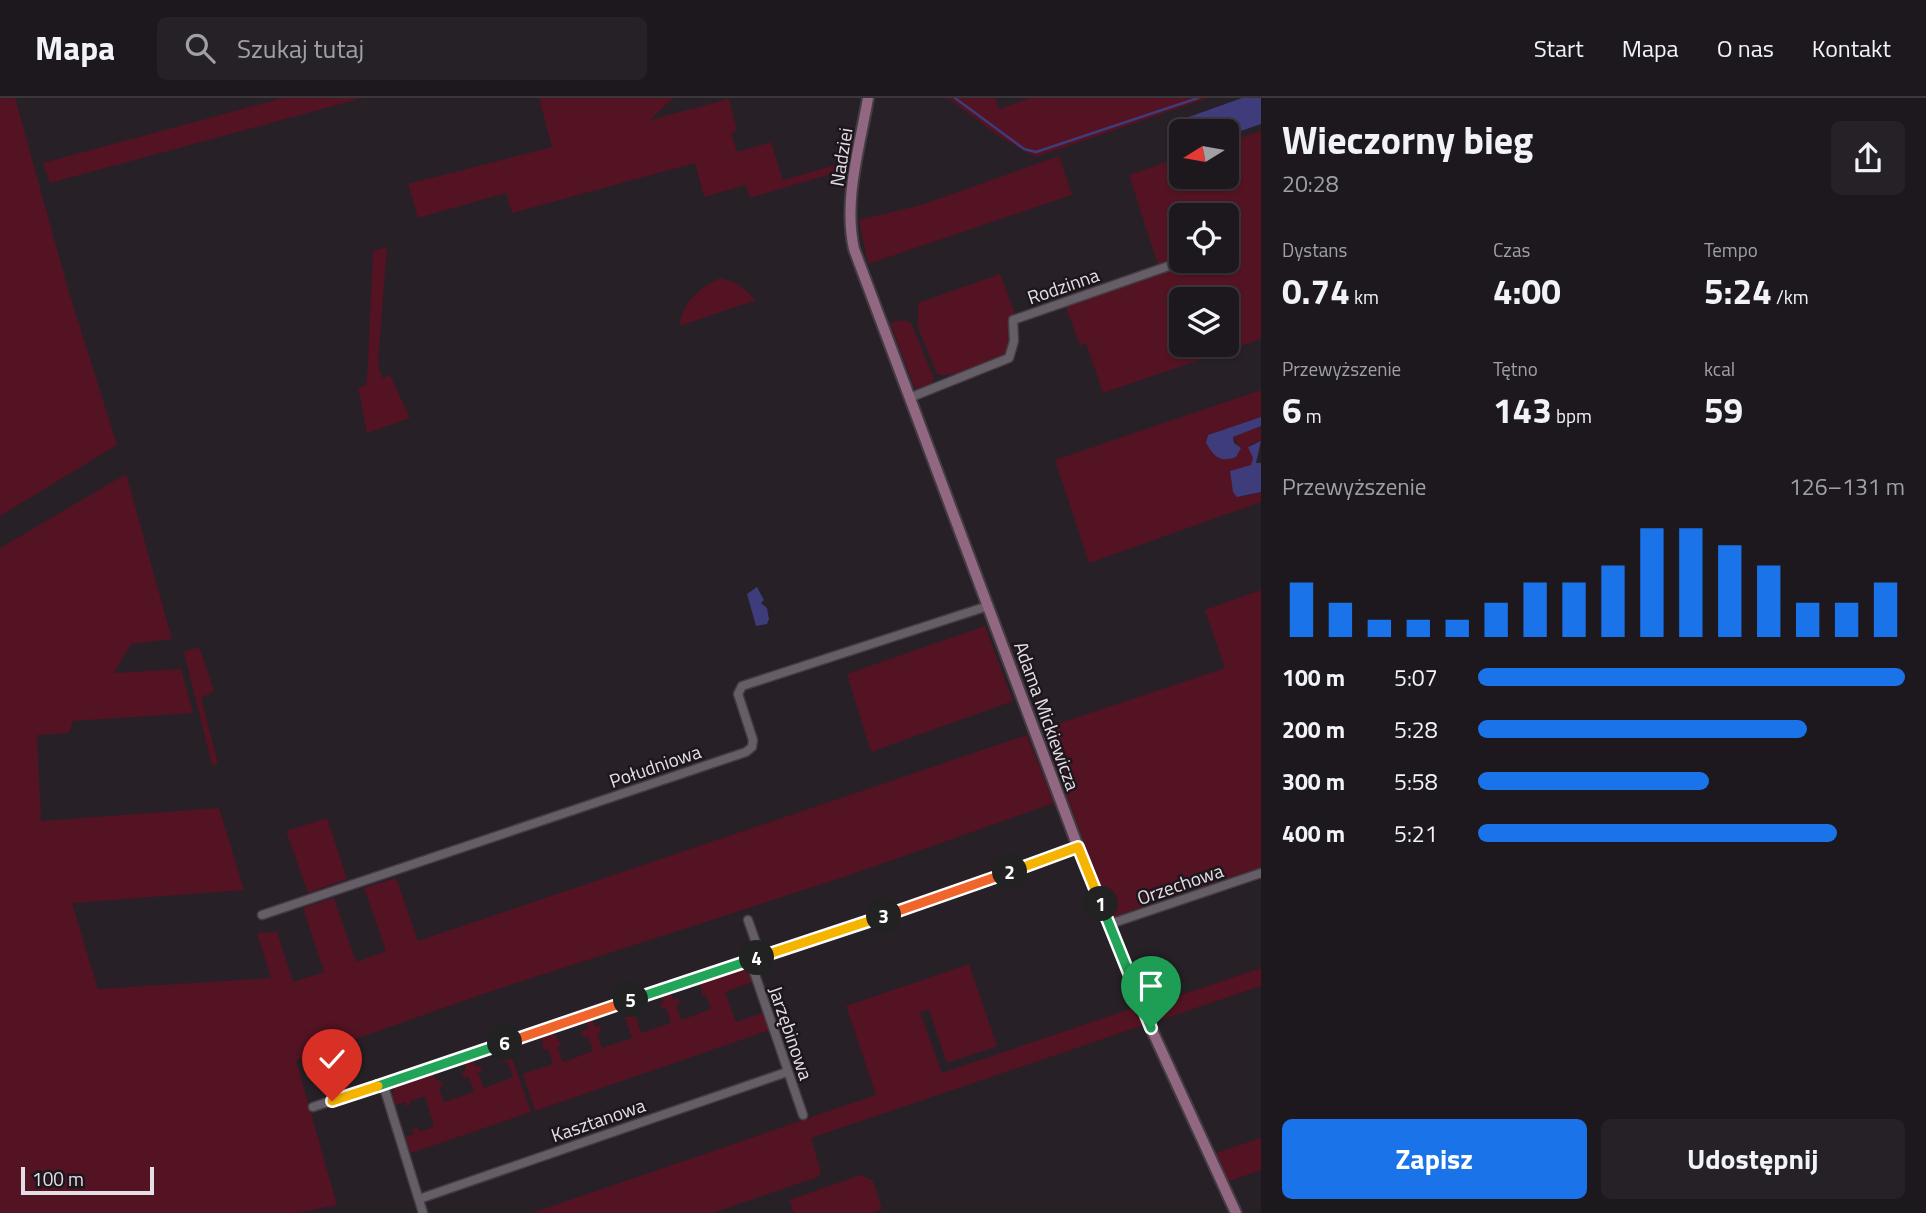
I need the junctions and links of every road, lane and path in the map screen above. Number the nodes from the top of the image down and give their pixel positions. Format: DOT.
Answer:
graph roads {
  1 [pos="868,98"];
  2 [pos="850,222"];
  3 [pos="1169,266"];
  4 [pos="909,398"];
  5 [pos="988,606"];
  6 [pos="1078,847"];
  7 [pos="1261,873"];
  8 [pos="262,915"];
  9 [pos="748,919"];
  10 [pos="1110,924"];
  11 [pos="761,957"];
  12 [pos="750,960"];
  13 [pos="787,1072"];
  14 [pos="383,1084"];
  15 [pos="313,1107"];
  16 [pos="803,1115"];
  17 [pos="419,1199"];
  18 [pos="423,1213"];
  19 [pos="1236,1213"];
  1 -- 2 [label="street, Nadziei"];
  2 -- 4 [label="street, Adama Mickiewicza"];
  3 -- 4 [label="street, Rodzinna"];
  4 -- 5 [label="street, Adama Mickiewicza"];
  5 -- 6 [label="street, Adama Mickiewicza"];
  5 -- 8 [label="street, Południowa"];
  6 -- 10 [label="street, Adama Mickiewicza"];
  6 -- 11 [label="street"];
  7 -- 10 [label="street, Orzechowa"];
  9 -- 11 [label="street"];
  10 -- 19 [label="street, Adama Mickiewicza"];
  11 -- 12 [label="street"];
  12 -- 13 [label="street, Jarzębinowa"];
  12 -- 14 [label="street"];
  13 -- 16 [label="street, Jarzębinowa"];
  13 -- 17 [label="street, Kasztanowa"];
  14 -- 15 [label="street"];
  14 -- 17 [label="street"];
  17 -- 18 [label="street"];
}
